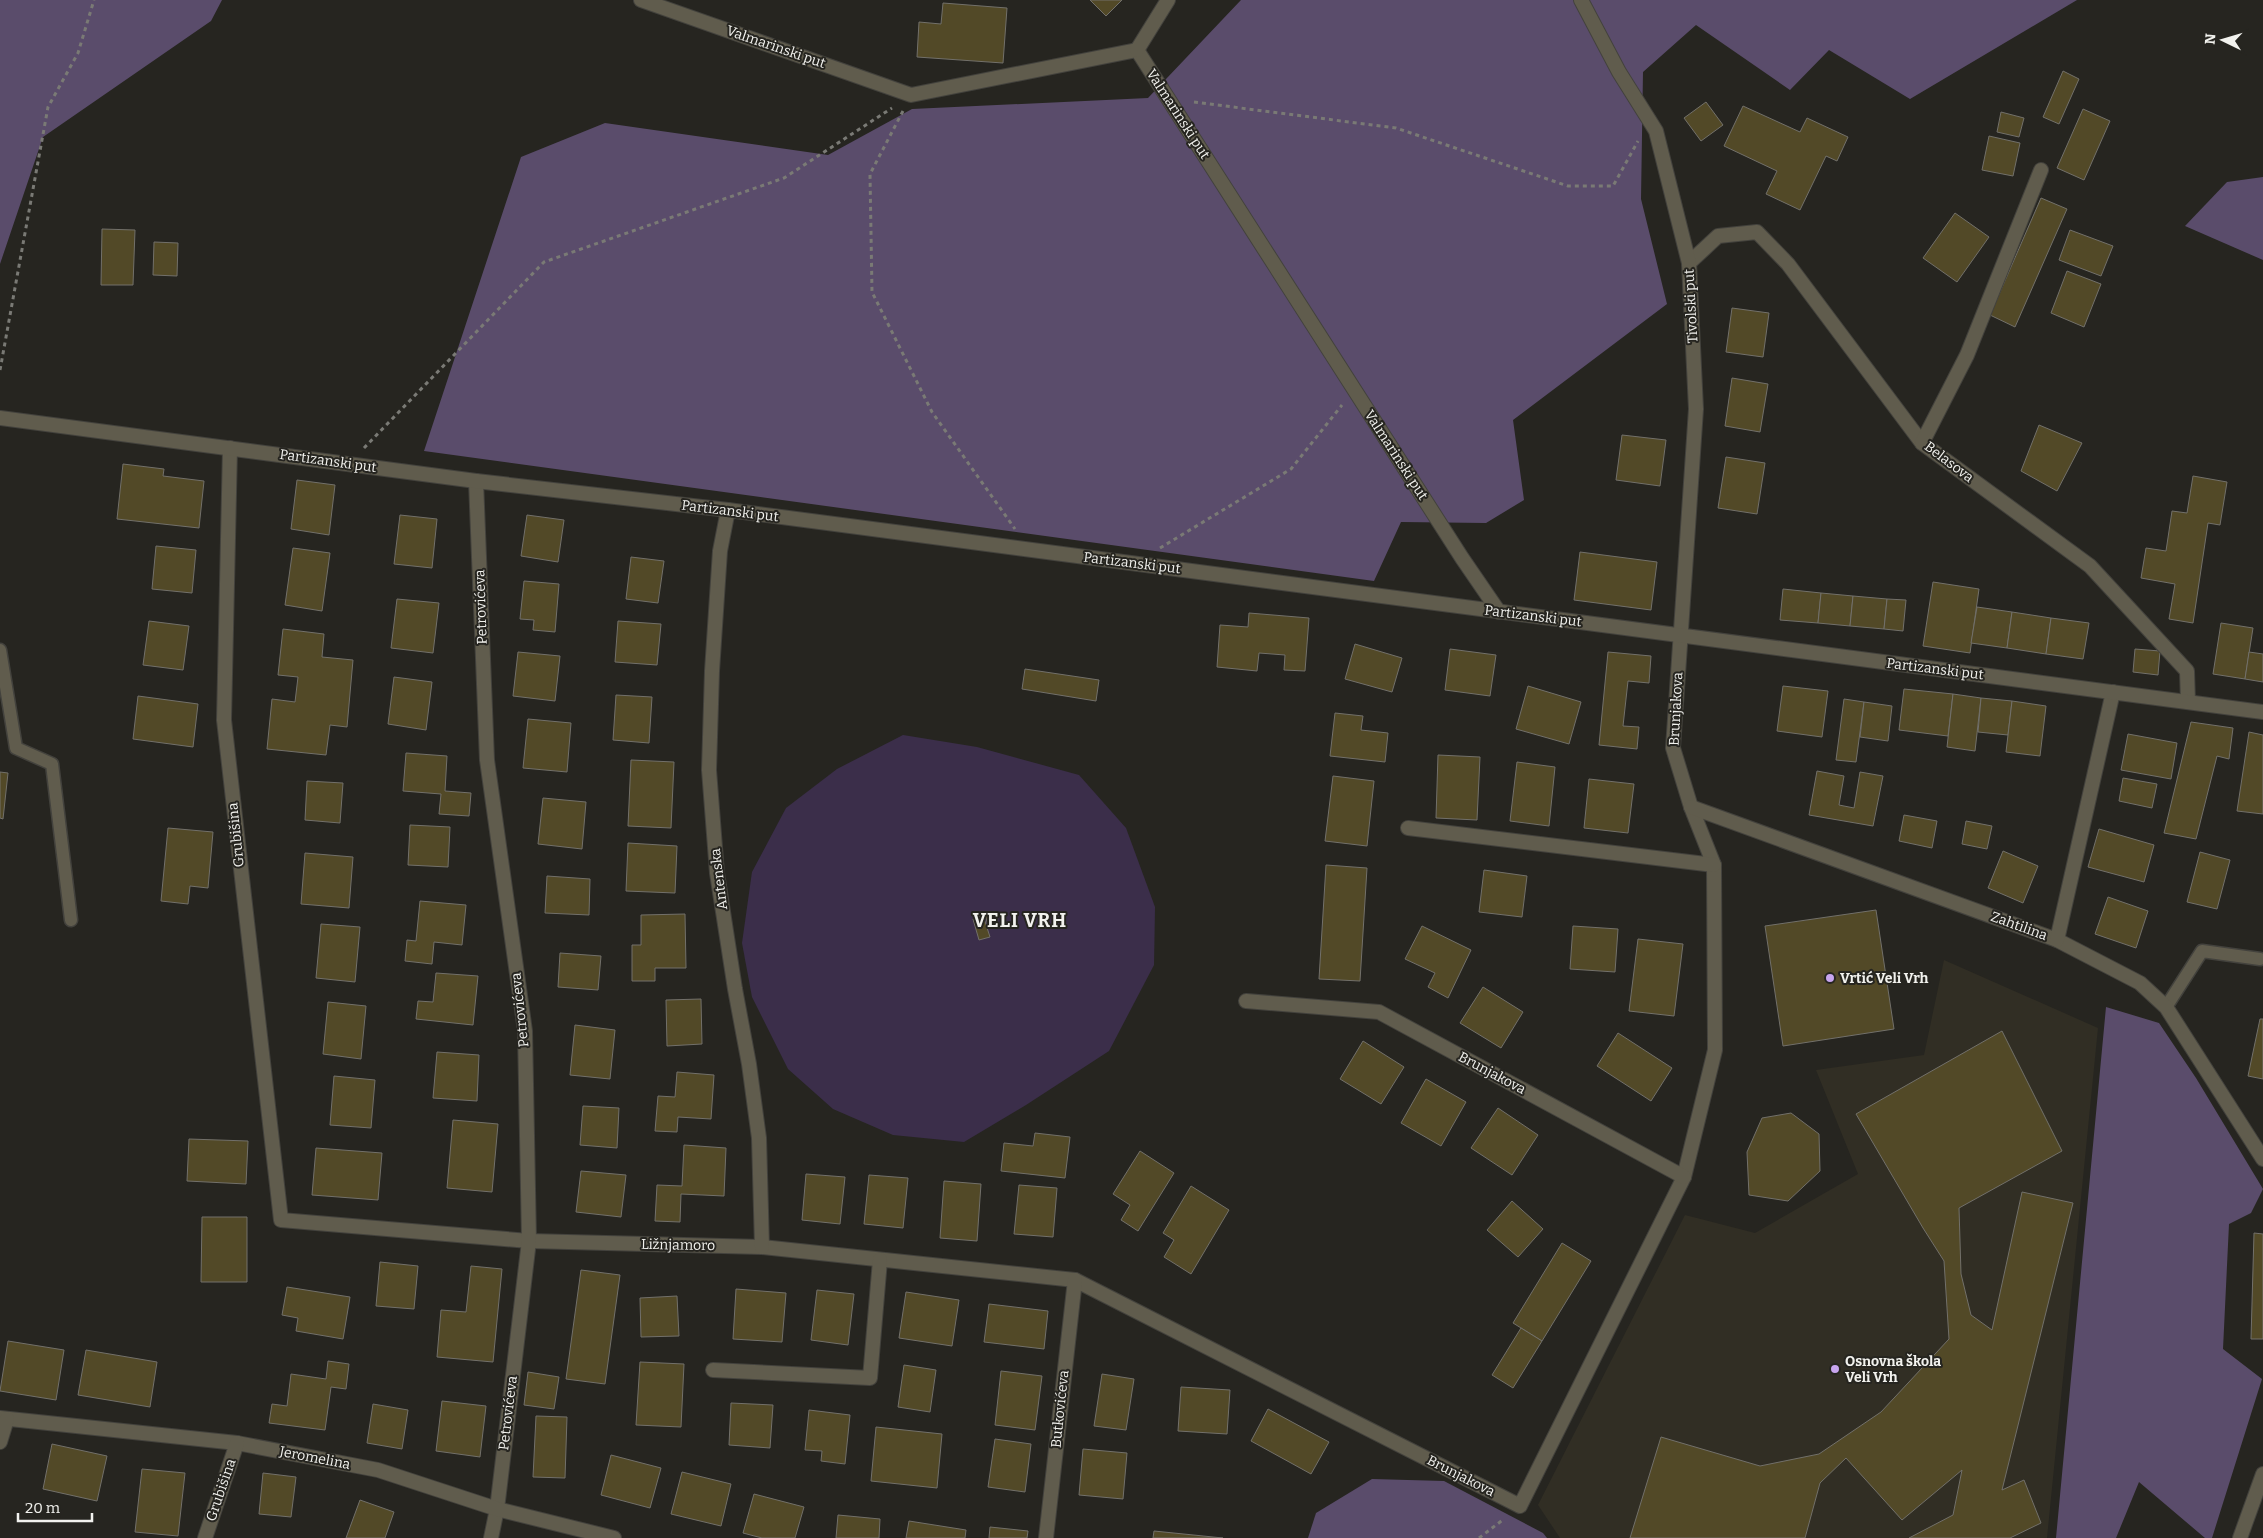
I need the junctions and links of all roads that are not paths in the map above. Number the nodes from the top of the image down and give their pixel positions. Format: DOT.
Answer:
graph roads {
  1 [pos="642,0"];
  2 [pos="1168,0"];
  3 [pos="1581,0"];
  4 [pos="1137,50"];
  5 [pos="2041,170"];
  6 [pos="1689,263"];
  7 [pos="0,418"];
  8 [pos="1922,443"];
  9 [pos="230,448"];
  10 [pos="476,481"];
  11 [pos="728,510"];
  12 [pos="1499,612"];
  13 [pos="1680,636"];
  14 [pos="0,650"];
  15 [pos="2113,692"];
  16 [pos="2188,702"];
  17 [pos="2263,712"];
  18 [pos="1691,807"];
  19 [pos="1408,828"];
  20 [pos="1714,865"];
  21 [pos="71,920"];
  22 [pos="2057,940"];
  23 [pos="2260,958"];
  24 [pos="1246,1001"];
  25 [pos="2166,1008"];
  26 [pos="2263,1158"];
  27 [pos="1684,1177"];
  28 [pos="280,1220"];
  29 [pos="529,1241"];
  30 [pos="762,1247"];
  31 [pos="880,1260"];
  32 [pos="1075,1280"];
  33 [pos="713,1370"];
  34 [pos="4,1418"];
  35 [pos="0,1442"];
  36 [pos="237,1443"];
  37 [pos="2263,1474"];
  38 [pos="496,1509"];
  39 [pos="205,1538"];
  40 [pos="491,1538"];
  41 [pos="614,1538"];
  42 [pos="1046,1538"];
  43 [pos="2240,1538"];
  1 -- 4 [label="street, Valmarinski put"];
  2 -- 4 [label="street"];
  3 -- 6 [label="street, Tivolski put"];
  4 -- 12 [label="street, Valmarinski put"];
  5 -- 8 [label="street"];
  6 -- 8 [label="street, Belasova"];
  6 -- 13 [label="street, Tivolski put"];
  7 -- 9 [label="street, Partizanski put"];
  8 -- 16 [label="street, Belasova"];
  9 -- 10 [label="street, Partizanski put"];
  9 -- 28 [label="street, Grubišina"];
  10 -- 11 [label="street, Partizanski put"];
  10 -- 29 [label="street, Petrovićeva"];
  11 -- 12 [label="street, Partizanski put"];
  11 -- 30 [label="street, Antenska"];
  12 -- 13 [label="street, Partizanski put"];
  13 -- 15 [label="street, Partizanski put"];
  13 -- 18 [label="street, Brunjakova"];
  14 -- 21 [label="lane"];
  15 -- 16 [label="street, Partizanski put"];
  15 -- 22 [label="street"];
  16 -- 17 [label="street, Partizanski put"];
  18 -- 20 [label="street, Brunjakova"];
  18 -- 22 [label="street, Zahtilina"];
  19 -- 20 [label="street"];
  20 -- 27 [label="street, Brunjakova"];
  22 -- 25 [label="street, Zahtilina"];
  23 -- 25 [label="lane"];
  24 -- 27 [label="street, Brunjakova"];
  25 -- 26 [label="street, Zahtilina"];
  27 -- 32 [label="street, Brunjakova"];
  28 -- 29 [label="street, Ližnjamoro"];
  29 -- 30 [label="street, Ližnjamoro"];
  29 -- 38 [label="street, Petrovićeva"];
  30 -- 31 [label="street, Ližnjamoro"];
  31 -- 32 [label="street, Ližnjamoro"];
  31 -- 33 [label="street"];
  32 -- 42 [label="street, Butkovićeva"];
  34 -- 35 [label="street, Jeromelina"];
  34 -- 36 [label="street, Jeromelina"];
  36 -- 38 [label="street, Jeromelina"];
  36 -- 39 [label="street, Grubišina"];
  37 -- 43 [label="street"];
  38 -- 40 [label="street, Petrovićeva"];
  38 -- 41 [label="street, Jeromelina"];
}
